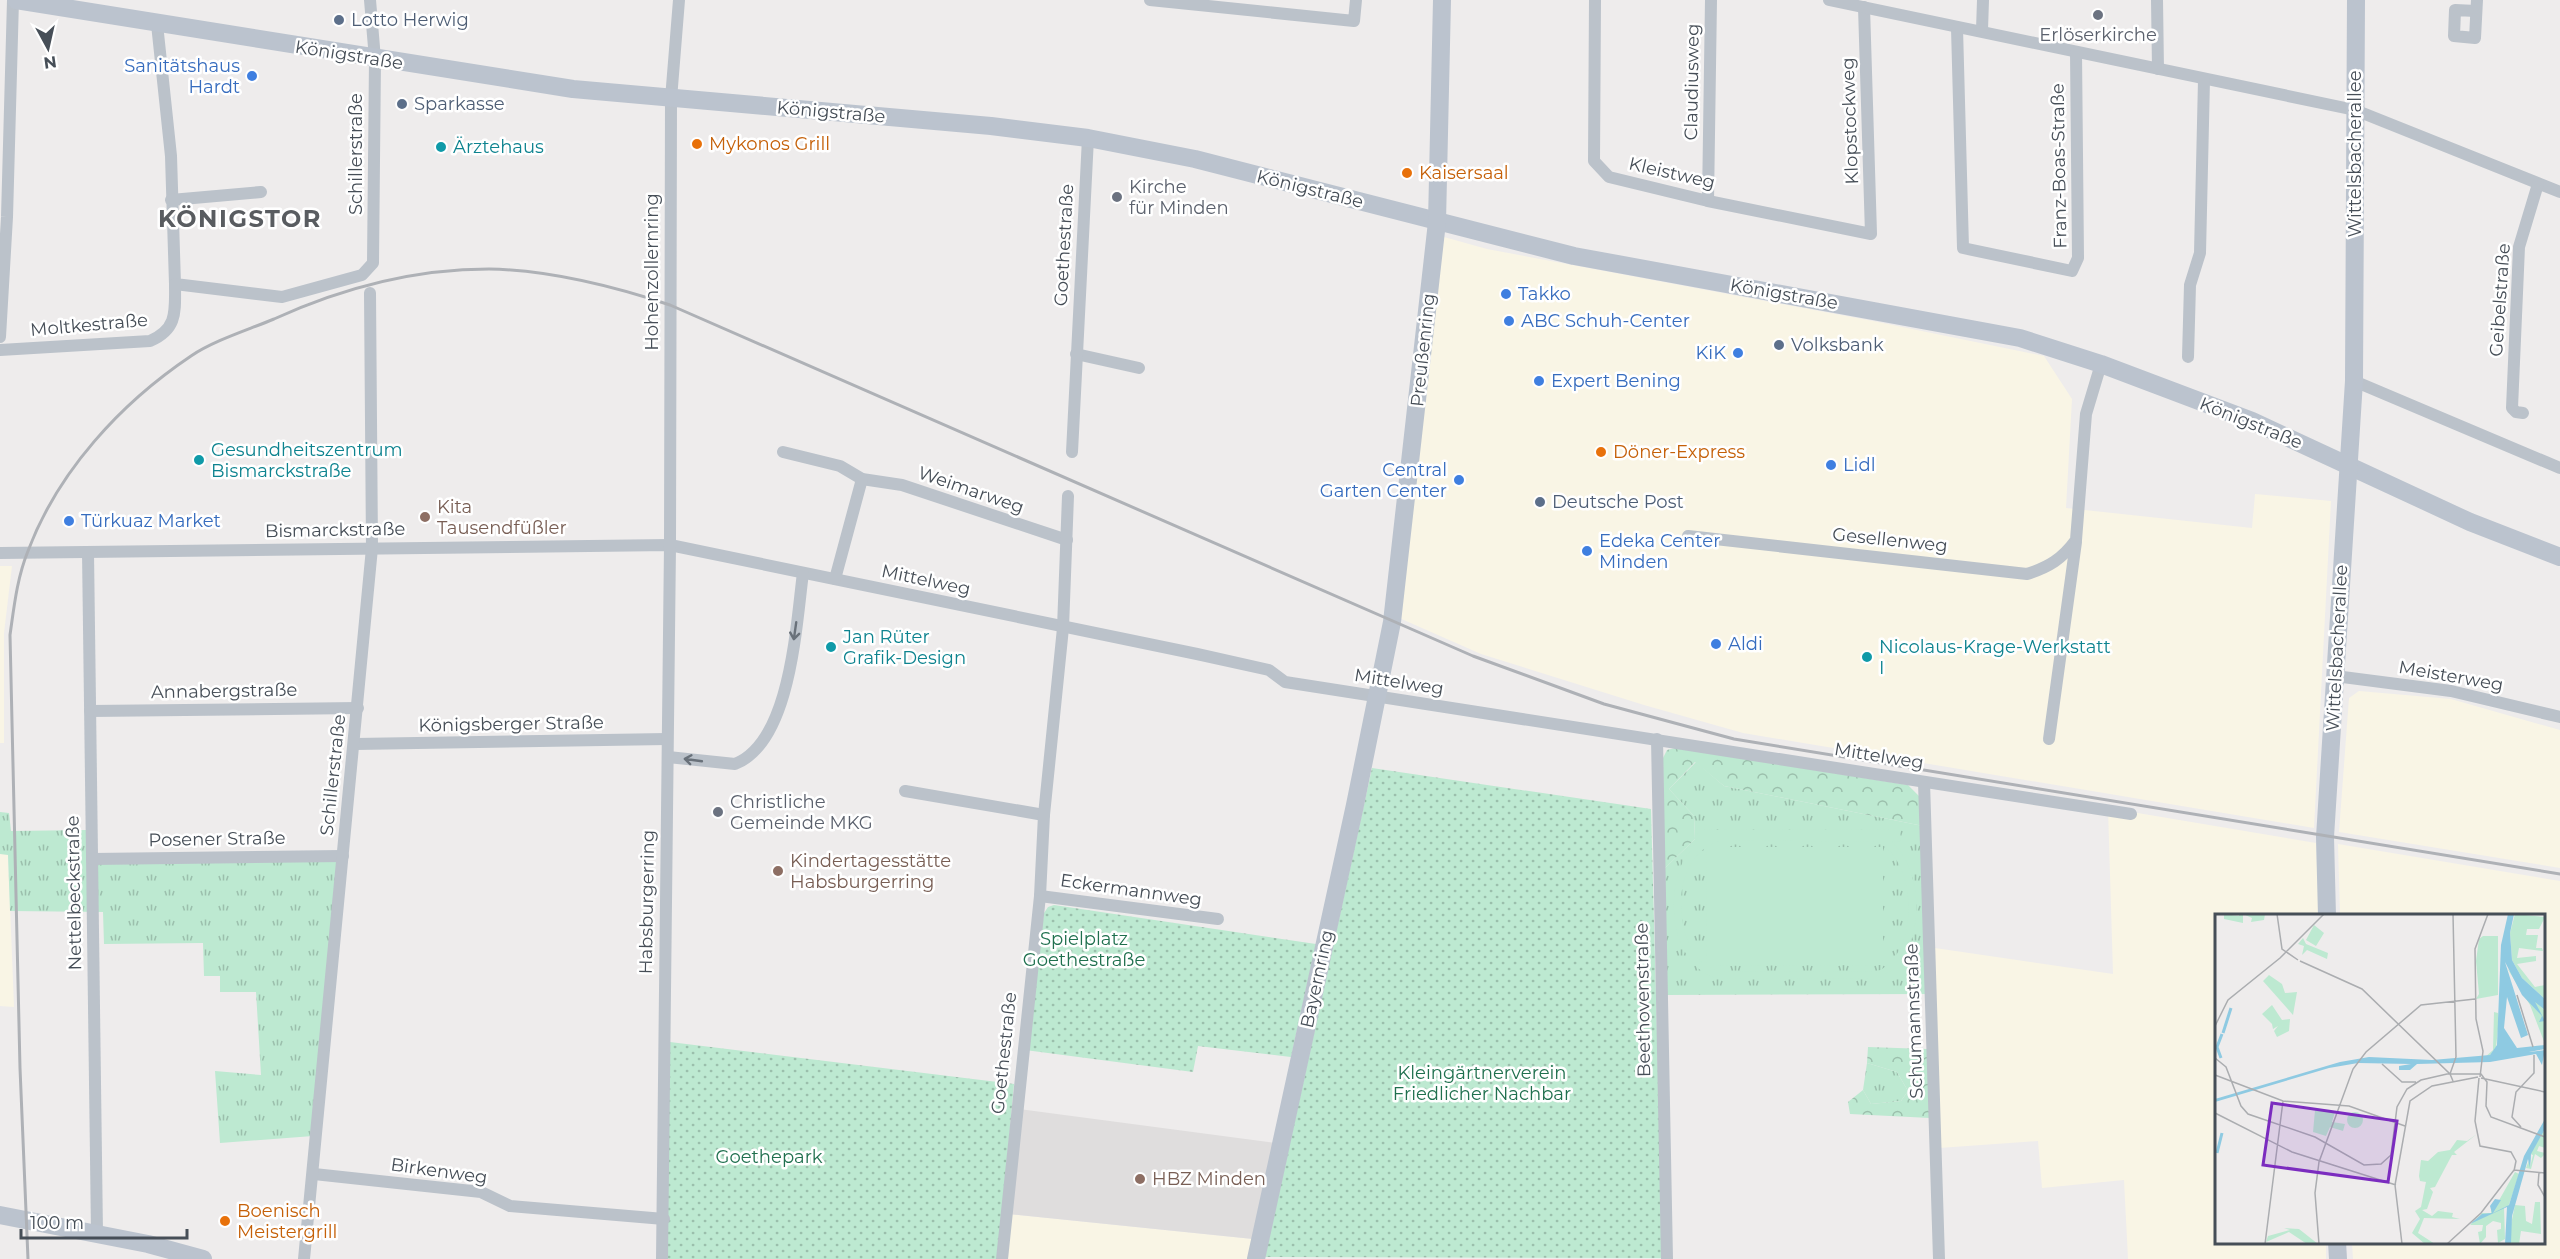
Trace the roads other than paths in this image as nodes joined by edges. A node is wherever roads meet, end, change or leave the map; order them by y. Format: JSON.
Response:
{"nodes":[{"id":1,"x":15,"y":0,"type":"edge"},
{"id":2,"x":370,"y":0,"type":"edge"},
{"id":3,"x":679,"y":0,"type":"edge"},
{"id":4,"x":1150,"y":0,"type":"edge"},
{"id":5,"x":1356,"y":0,"type":"edge"},
{"id":6,"x":1442,"y":0,"type":"edge"},
{"id":7,"x":1595,"y":0,"type":"edge"},
{"id":8,"x":1711,"y":0,"type":"edge"},
{"id":9,"x":1829,"y":0,"type":"edge"},
{"id":10,"x":1983,"y":0,"type":"edge"},
{"id":11,"x":2157,"y":0,"type":"edge"},
{"id":12,"x":2356,"y":0,"type":"edge"},
{"id":13,"x":1864,"y":8,"type":"junction"},
{"id":14,"x":157,"y":24,"type":"junction"},
{"id":15,"x":1957,"y":28,"type":"junction"},
{"id":16,"x":1982,"y":30,"type":"junction"},
{"id":17,"x":2076,"y":52,"type":"junction"},
{"id":18,"x":375,"y":59,"type":"junction"},
{"id":19,"x":2158,"y":69,"type":"junction"},
{"id":20,"x":2204,"y":80,"type":"junction"},
{"id":21,"x":671,"y":99,"type":"junction"},
{"id":22,"x":2355,"y":111,"type":"junction"},
{"id":23,"x":1088,"y":138,"type":"junction"},
{"id":24,"x":2538,"y":183,"type":"junction"},
{"id":25,"x":261,"y":192,"type":"dead end"},
{"id":26,"x":2560,"y":192,"type":"edge"},
{"id":27,"x":171,"y":200,"type":"junction"},
{"id":28,"x":1708,"y":201,"type":"junction"},
{"id":29,"x":4,"y":217,"type":"edge"},
{"id":30,"x":1437,"y":222,"type":"junction"},
{"id":31,"x":1871,"y":234,"type":"joint"},
{"id":32,"x":174,"y":284,"type":"junction"},
{"id":33,"x":370,"y":293,"type":"dead end"},
{"id":34,"x":0,"y":338,"type":"edge"},
{"id":35,"x":0,"y":350,"type":"edge"},
{"id":36,"x":1076,"y":354,"type":"junction"},
{"id":37,"x":2188,"y":357,"type":"dead end"},
{"id":38,"x":2101,"y":364,"type":"junction"},
{"id":39,"x":1139,"y":368,"type":"dead end"},
{"id":40,"x":2354,"y":381,"type":"junction"},
{"id":41,"x":2523,"y":413,"type":"dead end"},
{"id":42,"x":783,"y":452,"type":"dead end"},
{"id":43,"x":1072,"y":452,"type":"dead end"},
{"id":44,"x":2349,"y":464,"type":"junction"},
{"id":45,"x":2560,"y":468,"type":"edge"},
{"id":46,"x":862,"y":479,"type":"junction"},
{"id":47,"x":1068,"y":496,"type":"dead end"},
{"id":48,"x":1688,"y":536,"type":"dead end"},
{"id":49,"x":1067,"y":540,"type":"junction"},
{"id":50,"x":2076,"y":540,"type":"junction"},
{"id":51,"x":670,"y":545,"type":"junction"},
{"id":52,"x":372,"y":548,"type":"junction"},
{"id":53,"x":88,"y":552,"type":"junction"},
{"id":54,"x":0,"y":553,"type":"edge"},
{"id":55,"x":2560,"y":556,"type":"edge"},
{"id":56,"x":803,"y":573,"type":"junction"},
{"id":57,"x":835,"y":579,"type":"junction"},
{"id":58,"x":1063,"y":628,"type":"junction"},
{"id":59,"x":2336,"y":676,"type":"junction"},
{"id":60,"x":1377,"y":698,"type":"junction"},
{"id":61,"x":358,"y":708,"type":"junction"},
{"id":62,"x":90,"y":711,"type":"junction"},
{"id":63,"x":2560,"y":717,"type":"edge"},
{"id":64,"x":668,"y":739,"type":"junction"},
{"id":65,"x":2049,"y":739,"type":"dead end"},
{"id":66,"x":1657,"y":740,"type":"junction"},
{"id":67,"x":355,"y":744,"type":"junction"},
{"id":68,"x":668,"y":757,"type":"junction"},
{"id":69,"x":1924,"y":782,"type":"junction"},
{"id":70,"x":905,"y":791,"type":"dead end"},
{"id":71,"x":2131,"y":814,"type":"dead end"},
{"id":72,"x":1044,"y":815,"type":"junction"},
{"id":73,"x":343,"y":856,"type":"junction"},
{"id":74,"x":92,"y":859,"type":"junction"},
{"id":75,"x":1040,"y":896,"type":"junction"},
{"id":76,"x":2327,"y":914,"type":"edge"},
{"id":77,"x":1218,"y":919,"type":"dead end"},
{"id":78,"x":314,"y":1174,"type":"junction"},
{"id":79,"x":0,"y":1215,"type":"edge"},
{"id":80,"x":664,"y":1219,"type":"junction"},
{"id":81,"x":96,"y":1234,"type":"junction"},
{"id":82,"x":2337,"y":1244,"type":"edge"},
{"id":83,"x":203,"y":1259,"type":"edge"},
{"id":84,"x":304,"y":1259,"type":"edge"},
{"id":85,"x":662,"y":1259,"type":"edge"},
{"id":86,"x":1002,"y":1259,"type":"edge"},
{"id":87,"x":1256,"y":1259,"type":"edge"},
{"id":88,"x":1666,"y":1259,"type":"edge"},
{"id":89,"x":1940,"y":1259,"type":"edge"},
{"id":90,"x":2338,"y":1259,"type":"edge"}],
"edges":[{"from":1,"to":14,"type":"main road","name":"Königstraße"},
{"from":1,"to":29,"type":"street"},
{"from":2,"to":18,"type":"street","name":"Schillerstraße"},
{"from":3,"to":21,"type":"street","name":"Hohenzollernring"},
{"from":4,"to":5,"type":"street"},
{"from":6,"to":30,"type":"main road","name":"Preußenring"},
{"from":7,"to":28,"type":"street","name":"Kleistweg"},
{"from":8,"to":28,"type":"street","name":"Claudiusweg"},
{"from":9,"to":13,"type":"street"},
{"from":10,"to":16,"type":"street"},
{"from":11,"to":19,"type":"street"},
{"from":12,"to":22,"type":"main road","name":"Wittelsbacherallee"},
{"from":13,"to":15,"type":"street"},
{"from":13,"to":31,"type":"street","name":"Klopstockweg"},
{"from":14,"to":18,"type":"main road","name":"Königstraße"},
{"from":14,"to":27,"type":"street","name":"Moltkestraße"},
{"from":15,"to":16,"type":"street"},
{"from":15,"to":17,"type":"street","name":"Franz-Boas-Straße"},
{"from":16,"to":17,"type":"street"},
{"from":17,"to":19,"type":"street"},
{"from":18,"to":21,"type":"main road","name":"Königstraße"},
{"from":18,"to":32,"type":"street","name":"Schillerstraße"},
{"from":19,"to":20,"type":"street"},
{"from":20,"to":22,"type":"street"},
{"from":20,"to":37,"type":"street"},
{"from":21,"to":23,"type":"main road","name":"Königstraße"},
{"from":21,"to":51,"type":"street","name":"Hohenzollernring"},
{"from":22,"to":24,"type":"street"},
{"from":22,"to":40,"type":"main road","name":"Wittelsbacherallee"},
{"from":23,"to":30,"type":"main road","name":"Königstraße"},
{"from":23,"to":36,"type":"street","name":"Goethestraße"},
{"from":24,"to":26,"type":"street"},
{"from":24,"to":41,"type":"street","name":"Geibelstraße"},
{"from":25,"to":27,"type":"street"},
{"from":27,"to":32,"type":"street","name":"Moltkestraße"},
{"from":28,"to":31,"type":"street","name":"Kleistweg"},
{"from":29,"to":34,"type":"street"},
{"from":30,"to":38,"type":"main road","name":"Königstraße"},
{"from":30,"to":60,"type":"main road","name":"Preußenring"},
{"from":32,"to":35,"type":"street","name":"Moltkestraße"},
{"from":33,"to":52,"type":"street","name":"Schillerstraße"},
{"from":36,"to":39,"type":"street"},
{"from":36,"to":43,"type":"street","name":"Goethestraße"},
{"from":38,"to":44,"type":"main road","name":"Königstraße"},
{"from":38,"to":50,"type":"street"},
{"from":40,"to":44,"type":"main road","name":"Wittelsbacherallee"},
{"from":40,"to":45,"type":"street"},
{"from":42,"to":46,"type":"street","name":"Weimarweg"},
{"from":44,"to":55,"type":"main road","name":"Königstraße"},
{"from":44,"to":59,"type":"main road","name":"Wittelsbacherallee"},
{"from":46,"to":49,"type":"street","name":"Weimarweg"},
{"from":46,"to":57,"type":"street"},
{"from":47,"to":49,"type":"street","name":"Goethestraße"},
{"from":48,"to":50,"type":"street","name":"Gesellenweg"},
{"from":49,"to":58,"type":"street","name":"Goethestraße"},
{"from":50,"to":65,"type":"street"},
{"from":51,"to":52,"type":"street","name":"Bismarckstraße"},
{"from":51,"to":56,"type":"street","name":"Mittelweg"},
{"from":51,"to":64,"type":"street","name":"Habsburgerring"},
{"from":52,"to":53,"type":"street","name":"Bismarckstraße"},
{"from":52,"to":61,"type":"street","name":"Schillerstraße"},
{"from":53,"to":54,"type":"street","name":"Bismarckstraße"},
{"from":53,"to":62,"type":"street","name":"Nettelbeckstraße"},
{"from":56,"to":57,"type":"street","name":"Mittelweg"},
{"from":56,"to":68,"type":"street","one_way":true},
{"from":57,"to":58,"type":"street","name":"Mittelweg"},
{"from":58,"to":60,"type":"street","name":"Mittelweg"},
{"from":58,"to":72,"type":"street","name":"Goethestraße"},
{"from":59,"to":63,"type":"street","name":"Meisterweg"},
{"from":59,"to":76,"type":"main road","name":"Wittelsbacherallee"},
{"from":60,"to":66,"type":"street","name":"Mittelweg"},
{"from":60,"to":87,"type":"main road","name":"Bayernring"},
{"from":61,"to":62,"type":"street","name":"Annabergstraße"},
{"from":61,"to":67,"type":"street","name":"Schillerstraße"},
{"from":62,"to":74,"type":"street","name":"Nettelbeckstraße"},
{"from":64,"to":67,"type":"street","name":"Königsberger Straße"},
{"from":64,"to":68,"type":"street","name":"Habsburgerring"},
{"from":66,"to":69,"type":"street","name":"Mittelweg"},
{"from":66,"to":88,"type":"street","name":"Beethovenstraße"},
{"from":67,"to":73,"type":"street","name":"Schillerstraße"},
{"from":68,"to":80,"type":"street","name":"Habsburgerring"},
{"from":69,"to":71,"type":"street","name":"Mittelweg"},
{"from":69,"to":89,"type":"street","name":"Schumannstraße"},
{"from":70,"to":72,"type":"street"},
{"from":72,"to":75,"type":"street","name":"Goethestraße"},
{"from":73,"to":74,"type":"street","name":"Posener Straße"},
{"from":73,"to":78,"type":"street","name":"Schillerstraße"},
{"from":74,"to":81,"type":"street","name":"Nettelbeckstraße"},
{"from":75,"to":77,"type":"street","name":"Eckermannweg"},
{"from":75,"to":86,"type":"street","name":"Goethestraße"},
{"from":78,"to":80,"type":"street","name":"Birkenweg"},
{"from":78,"to":84,"type":"street","name":"Schillerstraße"},
{"from":79,"to":81,"type":"main road"},
{"from":80,"to":85,"type":"street","name":"Habsburgerring"},
{"from":81,"to":83,"type":"main road"},
{"from":82,"to":90,"type":"main road"}]}
